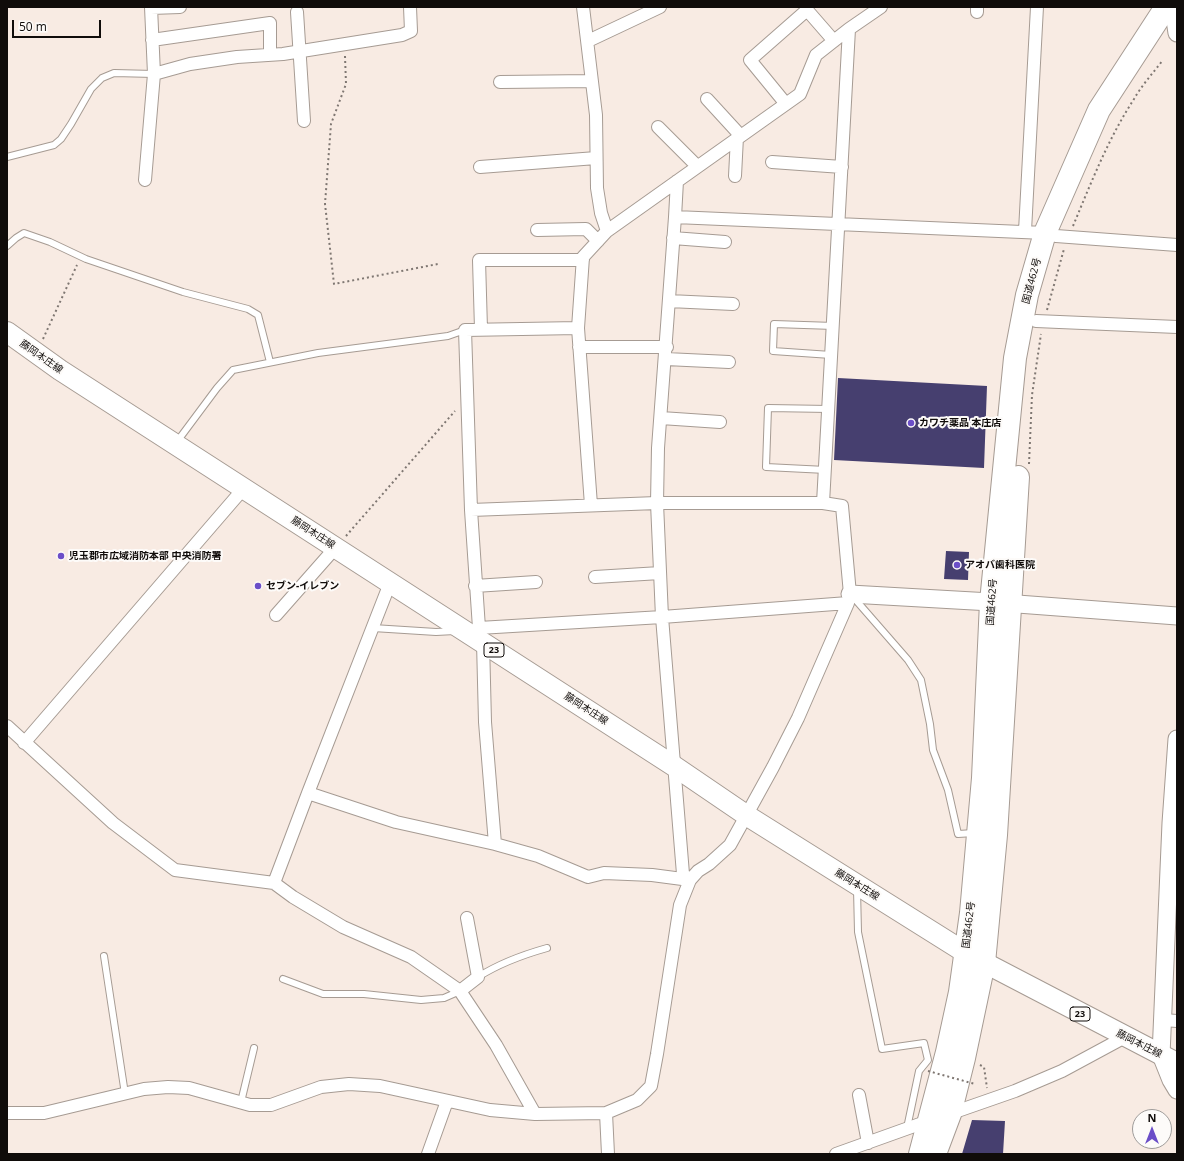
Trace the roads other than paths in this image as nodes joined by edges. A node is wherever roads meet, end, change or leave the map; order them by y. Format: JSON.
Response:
{"nodes":[{"id":1,"x":180,"y":7,"type":"edge"},
{"id":2,"x":410,"y":7,"type":"edge"},
{"id":3,"x":584,"y":7,"type":"edge"},
{"id":4,"x":660,"y":7,"type":"edge"},
{"id":5,"x":1037,"y":7,"type":"edge"},
{"id":6,"x":151,"y":8,"type":"edge"},
{"id":7,"x":876,"y":8,"type":"edge"},
{"id":8,"x":297,"y":12,"type":"dead end"},
{"id":9,"x":1174,"y":17,"type":"edge"},
{"id":10,"x":849,"y":29,"type":"junction"},
{"id":11,"x":152,"y":40,"type":"junction"},
{"id":12,"x":588,"y":41,"type":"junction"},
{"id":13,"x":834,"y":41,"type":"junction"},
{"id":14,"x":299,"y":52,"type":"junction"},
{"id":15,"x":270,"y":55,"type":"junction"},
{"id":16,"x":154,"y":74,"type":"junction"},
{"id":17,"x":592,"y":81,"type":"junction"},
{"id":18,"x":500,"y":82,"type":"dead end"},
{"id":19,"x":707,"y":99,"type":"dead end"},
{"id":20,"x":786,"y":104,"type":"junction"},
{"id":21,"x":304,"y":121,"type":"dead end"},
{"id":22,"x":658,"y":127,"type":"dead end"},
{"id":23,"x":739,"y":136,"type":"junction"},
{"id":24,"x":7,"y":157,"type":"edge"},
{"id":25,"x":596,"y":158,"type":"junction"},
{"id":26,"x":772,"y":162,"type":"dead end"},
{"id":27,"x":696,"y":166,"type":"junction"},
{"id":28,"x":842,"y":167,"type":"junction"},
{"id":29,"x":480,"y":168,"type":"dead end"},
{"id":30,"x":735,"y":176,"type":"dead end"},
{"id":31,"x":145,"y":180,"type":"dead end"},
{"id":32,"x":677,"y":181,"type":"junction"},
{"id":33,"x":675,"y":217,"type":"junction"},
{"id":34,"x":839,"y":223,"type":"junction"},
{"id":35,"x":537,"y":230,"type":"dead end"},
{"id":36,"x":607,"y":231,"type":"junction"},
{"id":37,"x":1042,"y":233,"type":"junction"},
{"id":38,"x":673,"y":238,"type":"junction"},
{"id":39,"x":598,"y":241,"type":"junction"},
{"id":40,"x":726,"y":242,"type":"dead end"},
{"id":41,"x":1177,"y":245,"type":"edge"},
{"id":42,"x":7,"y":246,"type":"edge"},
{"id":43,"x":583,"y":260,"type":"junction"},
{"id":44,"x":669,"y":301,"type":"junction"},
{"id":45,"x":733,"y":304,"type":"dead end"},
{"id":46,"x":1036,"y":321,"type":"junction"},
{"id":47,"x":834,"y":326,"type":"junction"},
{"id":48,"x":1177,"y":327,"type":"edge"},
{"id":49,"x":578,"y":328,"type":"junction"},
{"id":50,"x":465,"y":330,"type":"junction"},
{"id":51,"x":481,"y":330,"type":"junction"},
{"id":52,"x":7,"y":332,"type":"edge"},
{"id":53,"x":579,"y":347,"type":"junction"},
{"id":54,"x":666,"y":353,"type":"junction"},
{"id":55,"x":831,"y":355,"type":"junction"},
{"id":56,"x":270,"y":362,"type":"junction"},
{"id":57,"x":729,"y":362,"type":"dead end"},
{"id":58,"x":829,"y":409,"type":"junction"},
{"id":59,"x":661,"y":418,"type":"junction"},
{"id":60,"x":720,"y":422,"type":"dead end"},
{"id":61,"x":175,"y":444,"type":"junction"},
{"id":62,"x":826,"y":470,"type":"junction"},
{"id":63,"x":244,"y":488,"type":"junction"},
{"id":64,"x":657,"y":503,"type":"junction"},
{"id":65,"x":823,"y":503,"type":"junction"},
{"id":66,"x":591,"y":505,"type":"junction"},
{"id":67,"x":471,"y":510,"type":"junction"},
{"id":68,"x":336,"y":548,"type":"junction"},
{"id":69,"x":660,"y":573,"type":"junction"},
{"id":70,"x":595,"y":577,"type":"dead end"},
{"id":71,"x":536,"y":582,"type":"dead end"},
{"id":72,"x":390,"y":583,"type":"junction"},
{"id":73,"x":475,"y":586,"type":"junction"},
{"id":74,"x":849,"y":598,"type":"junction"},
{"id":75,"x":1000,"y":603,"type":"junction"},
{"id":76,"x":276,"y":615,"type":"dead end"},
{"id":77,"x":1177,"y":616,"type":"edge"},
{"id":78,"x":662,"y":617,"type":"junction"},
{"id":79,"x":373,"y":628,"type":"junction"},
{"id":80,"x":475,"y":634,"type":"junction"},
{"id":81,"x":7,"y":726,"type":"edge"},
{"id":82,"x":1177,"y":739,"type":"edge"},
{"id":83,"x":24,"y":743,"type":"junction"},
{"id":84,"x":674,"y":766,"type":"junction"},
{"id":85,"x":308,"y":793,"type":"junction"},
{"id":86,"x":746,"y":815,"type":"junction"},
{"id":87,"x":978,"y":833,"type":"junction"},
{"id":88,"x":495,"y":844,"type":"junction"},
{"id":89,"x":690,"y":880,"type":"junction"},
{"id":90,"x":274,"y":883,"type":"junction"},
{"id":91,"x":857,"y":885,"type":"junction"},
{"id":92,"x":467,"y":918,"type":"dead end"},
{"id":93,"x":547,"y":948,"type":"dead end"},
{"id":94,"x":966,"y":953,"type":"junction"},
{"id":95,"x":104,"y":956,"type":"dead end"},
{"id":96,"x":984,"y":964,"type":"junction"},
{"id":97,"x":478,"y":977,"type":"junction"},
{"id":98,"x":283,"y":979,"type":"dead end"},
{"id":99,"x":460,"y":991,"type":"junction"},
{"id":100,"x":1170,"y":1021,"type":"edge"},
{"id":101,"x":1125,"y":1037,"type":"junction"},
{"id":102,"x":254,"y":1048,"type":"dead end"},
{"id":103,"x":1169,"y":1059,"type":"edge"},
{"id":104,"x":1177,"y":1090,"type":"edge"},
{"id":105,"x":125,"y":1094,"type":"junction"},
{"id":106,"x":859,"y":1095,"type":"dead end"},
{"id":107,"x":447,"y":1101,"type":"junction"},
{"id":108,"x":242,"y":1102,"type":"junction"},
{"id":109,"x":7,"y":1113,"type":"edge"},
{"id":110,"x":606,"y":1113,"type":"junction"},
{"id":111,"x":535,"y":1114,"type":"junction"},
{"id":112,"x":950,"y":1114,"type":"junction"},
{"id":113,"x":929,"y":1121,"type":"junction"},
{"id":114,"x":906,"y":1129,"type":"junction"},
{"id":115,"x":868,"y":1143,"type":"junction"},
{"id":116,"x":842,"y":1153,"type":"edge"},
{"id":117,"x":428,"y":1154,"type":"edge"},
{"id":118,"x":608,"y":1154,"type":"edge"},
{"id":119,"x":920,"y":1154,"type":"edge"},
{"id":120,"x":936,"y":1154,"type":"edge"}],
"edges":[{"from":1,"to":6,"type":"street"},
{"from":2,"to":14,"type":"street"},
{"from":3,"to":12,"type":"street"},
{"from":4,"to":12,"type":"street"},
{"from":5,"to":37,"type":"street"},
{"from":6,"to":11,"type":"street"},
{"from":7,"to":10,"type":"street"},
{"from":8,"to":14,"type":"street"},
{"from":9,"to":37,"type":"highway","name":"国道462号"},
{"from":10,"to":13,"type":"street"},
{"from":10,"to":28,"type":"street"},
{"from":11,"to":15,"type":"street"},
{"from":11,"to":16,"type":"street"},
{"from":12,"to":17,"type":"street"},
{"from":13,"to":20,"type":"street"},
{"from":13,"to":20,"type":"street"},
{"from":14,"to":15,"type":"street"},
{"from":14,"to":21,"type":"street"},
{"from":15,"to":16,"type":"street"},
{"from":16,"to":24,"type":"lane"},
{"from":16,"to":31,"type":"street"},
{"from":17,"to":18,"type":"street"},
{"from":17,"to":25,"type":"street"},
{"from":19,"to":23,"type":"street"},
{"from":20,"to":23,"type":"street"},
{"from":22,"to":27,"type":"street"},
{"from":23,"to":27,"type":"street"},
{"from":23,"to":30,"type":"street"},
{"from":25,"to":29,"type":"street"},
{"from":25,"to":36,"type":"street"},
{"from":26,"to":28,"type":"street"},
{"from":27,"to":32,"type":"street"},
{"from":28,"to":34,"type":"street"},
{"from":32,"to":33,"type":"street"},
{"from":32,"to":36,"type":"street"},
{"from":33,"to":34,"type":"street"},
{"from":33,"to":38,"type":"street"},
{"from":34,"to":37,"type":"street"},
{"from":34,"to":47,"type":"street"},
{"from":35,"to":39,"type":"street"},
{"from":36,"to":39,"type":"street"},
{"from":37,"to":41,"type":"street"},
{"from":37,"to":46,"type":"highway","name":"国道462号"},
{"from":37,"to":75,"type":"highway","name":"国道462号"},
{"from":38,"to":40,"type":"street"},
{"from":38,"to":44,"type":"street"},
{"from":39,"to":43,"type":"street"},
{"from":42,"to":56,"type":"lane"},
{"from":43,"to":49,"type":"street"},
{"from":43,"to":51,"type":"street"},
{"from":44,"to":45,"type":"street"},
{"from":44,"to":54,"type":"street"},
{"from":46,"to":48,"type":"street"},
{"from":46,"to":75,"type":"highway","name":"国道462号"},
{"from":47,"to":55,"type":"street"},
{"from":47,"to":55,"type":"lane"},
{"from":49,"to":51,"type":"street"},
{"from":49,"to":53,"type":"street"},
{"from":50,"to":51,"type":"street"},
{"from":50,"to":56,"type":"lane"},
{"from":50,"to":67,"type":"street"},
{"from":52,"to":61,"type":"main road","name":"藤岡本庄線","number":"23"},
{"from":53,"to":54,"type":"street"},
{"from":53,"to":66,"type":"street"},
{"from":54,"to":57,"type":"street"},
{"from":54,"to":59,"type":"street"},
{"from":55,"to":58,"type":"street"},
{"from":56,"to":61,"type":"lane"},
{"from":58,"to":62,"type":"street"},
{"from":58,"to":62,"type":"lane"},
{"from":59,"to":60,"type":"street"},
{"from":59,"to":64,"type":"street"},
{"from":61,"to":63,"type":"main road","name":"藤岡本庄線","number":"23"},
{"from":62,"to":65,"type":"street"},
{"from":63,"to":68,"type":"main road","name":"藤岡本庄線","number":"23"},
{"from":63,"to":83,"type":"street"},
{"from":64,"to":65,"type":"street"},
{"from":64,"to":66,"type":"street"},
{"from":64,"to":69,"type":"street"},
{"from":65,"to":74,"type":"street"},
{"from":66,"to":67,"type":"street"},
{"from":67,"to":73,"type":"street"},
{"from":68,"to":72,"type":"main road","name":"藤岡本庄線","number":"23"},
{"from":68,"to":76,"type":"street"},
{"from":69,"to":70,"type":"street"},
{"from":69,"to":78,"type":"street"},
{"from":71,"to":73,"type":"street"},
{"from":72,"to":79,"type":"street"},
{"from":72,"to":80,"type":"main road","name":"藤岡本庄線","number":"23"},
{"from":73,"to":80,"type":"street"},
{"from":74,"to":75,"type":"street"},
{"from":74,"to":78,"type":"street"},
{"from":74,"to":86,"type":"street"},
{"from":74,"to":87,"type":"lane"},
{"from":75,"to":77,"type":"street"},
{"from":75,"to":87,"type":"highway","name":"国道462号"},
{"from":75,"to":96,"type":"highway","name":"国道462号"},
{"from":78,"to":80,"type":"street"},
{"from":78,"to":84,"type":"street"},
{"from":79,"to":80,"type":"lane"},
{"from":79,"to":85,"type":"street"},
{"from":80,"to":84,"type":"main road","name":"藤岡本庄線","number":"23"},
{"from":80,"to":88,"type":"street"},
{"from":81,"to":83,"type":"street"},
{"from":82,"to":100,"type":"street"},
{"from":83,"to":90,"type":"street"},
{"from":84,"to":86,"type":"main road","name":"藤岡本庄線","number":"23"},
{"from":84,"to":89,"type":"street"},
{"from":85,"to":88,"type":"street"},
{"from":85,"to":90,"type":"street"},
{"from":86,"to":89,"type":"street"},
{"from":86,"to":91,"type":"main road","name":"藤岡本庄線","number":"23"},
{"from":87,"to":94,"type":"highway","name":"国道462号"},
{"from":88,"to":89,"type":"street"},
{"from":89,"to":110,"type":"street"},
{"from":90,"to":99,"type":"street"},
{"from":91,"to":94,"type":"main road","name":"藤岡本庄線","number":"23"},
{"from":91,"to":114,"type":"lane"},
{"from":92,"to":97,"type":"street"},
{"from":93,"to":97,"type":"lane"},
{"from":94,"to":96,"type":"main road","name":"藤岡本庄線","number":"23"},
{"from":94,"to":113,"type":"highway","name":"国道462号"},
{"from":95,"to":105,"type":"lane"},
{"from":96,"to":101,"type":"main road","name":"藤岡本庄線","number":"23"},
{"from":96,"to":112,"type":"highway","name":"国道462号"},
{"from":97,"to":99,"type":"street"},
{"from":98,"to":99,"type":"lane"},
{"from":99,"to":111,"type":"street"},
{"from":100,"to":103,"type":"street"},
{"from":101,"to":103,"type":"main road","name":"藤岡本庄線","number":"23"},
{"from":101,"to":112,"type":"street"},
{"from":102,"to":108,"type":"lane"},
{"from":103,"to":104,"type":"street"},
{"from":105,"to":108,"type":"street"},
{"from":105,"to":109,"type":"street"},
{"from":106,"to":115,"type":"street"},
{"from":107,"to":108,"type":"street"},
{"from":107,"to":111,"type":"street"},
{"from":107,"to":117,"type":"street"},
{"from":110,"to":111,"type":"street"},
{"from":110,"to":118,"type":"street"},
{"from":112,"to":113,"type":"street"},
{"from":112,"to":120,"type":"highway","name":"国道462号"},
{"from":113,"to":114,"type":"street"},
{"from":113,"to":119,"type":"highway","name":"国道462号"},
{"from":114,"to":115,"type":"street"},
{"from":115,"to":116,"type":"street"}]}
